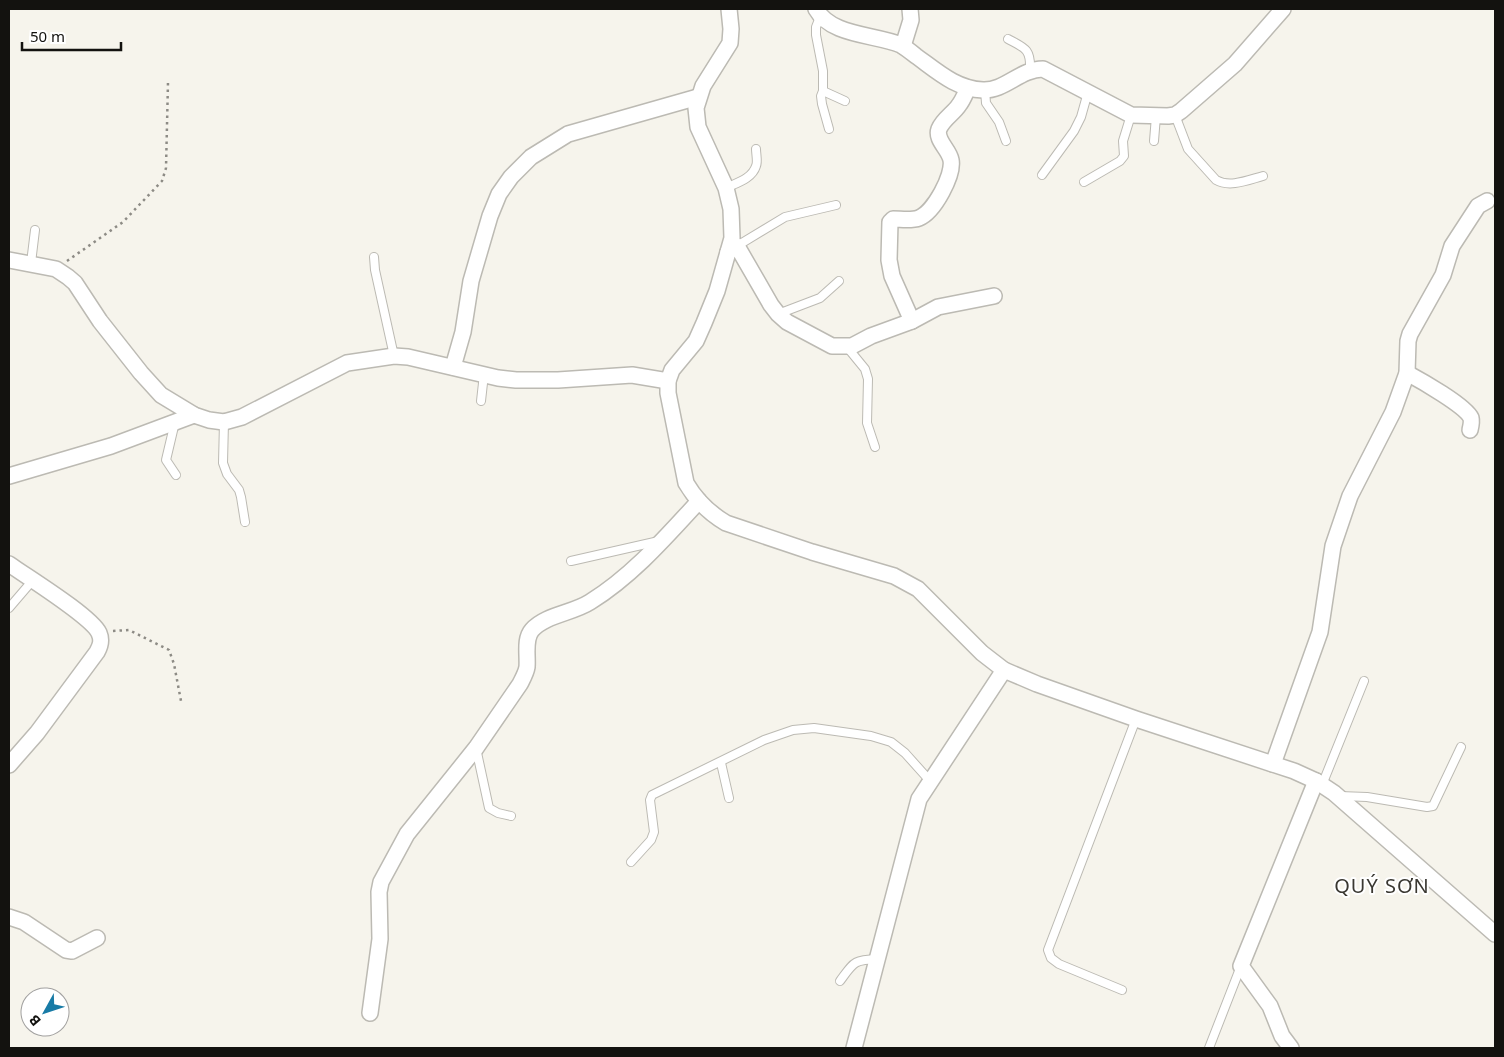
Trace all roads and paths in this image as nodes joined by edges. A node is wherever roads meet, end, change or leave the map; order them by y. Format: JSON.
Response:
{"nodes":[{"id":1,"x":729,"y":9,"type":"edge"},
{"id":2,"x":910,"y":9,"type":"edge"},
{"id":3,"x":1283,"y":9,"type":"edge"},
{"id":4,"x":818,"y":13,"type":"edge"},
{"id":5,"x":1008,"y":39,"type":"dead end"},
{"id":6,"x":903,"y":46,"type":"junction"},
{"id":7,"x":1030,"y":70,"type":"junction"},
{"id":8,"x":168,"y":82,"type":"dead end"},
{"id":9,"x":968,"y":88,"type":"junction"},
{"id":10,"x":985,"y":90,"type":"junction"},
{"id":11,"x":823,"y":91,"type":"junction"},
{"id":12,"x":1088,"y":92,"type":"junction"},
{"id":13,"x":698,"y":97,"type":"junction"},
{"id":14,"x":846,"y":101,"type":"dead end"},
{"id":15,"x":1131,"y":115,"type":"junction"},
{"id":16,"x":1156,"y":116,"type":"junction"},
{"id":17,"x":1175,"y":116,"type":"junction"},
{"id":18,"x":829,"y":129,"type":"dead end"},
{"id":19,"x":1154,"y":140,"type":"dead end"},
{"id":20,"x":1006,"y":141,"type":"dead end"},
{"id":21,"x":756,"y":149,"type":"dead end"},
{"id":22,"x":1042,"y":175,"type":"dead end"},
{"id":23,"x":1262,"y":176,"type":"dead end"},
{"id":24,"x":1084,"y":182,"type":"dead end"},
{"id":25,"x":726,"y":188,"type":"junction"},
{"id":26,"x":1486,"y":201,"type":"dead end"},
{"id":27,"x":836,"y":205,"type":"dead end"},
{"id":28,"x":35,"y":230,"type":"dead end"},
{"id":29,"x":733,"y":249,"type":"junction"},
{"id":30,"x":374,"y":257,"type":"dead end"},
{"id":31,"x":9,"y":260,"type":"edge"},
{"id":32,"x":31,"y":263,"type":"junction"},
{"id":33,"x":56,"y":269,"type":"junction"},
{"id":34,"x":838,"y":281,"type":"dead end"},
{"id":35,"x":994,"y":296,"type":"dead end"},
{"id":36,"x":778,"y":314,"type":"junction"},
{"id":37,"x":912,"y":321,"type":"junction"},
{"id":38,"x":847,"y":348,"type":"junction"},
{"id":39,"x":394,"y":356,"type":"junction"},
{"id":40,"x":453,"y":367,"type":"junction"},
{"id":41,"x":1407,"y":373,"type":"junction"},
{"id":42,"x":484,"y":374,"type":"junction"},
{"id":43,"x":668,"y":381,"type":"junction"},
{"id":44,"x":481,"y":401,"type":"dead end"},
{"id":45,"x":194,"y":415,"type":"junction"},
{"id":46,"x":175,"y":422,"type":"junction"},
{"id":47,"x":224,"y":422,"type":"junction"},
{"id":48,"x":1470,"y":430,"type":"dead end"},
{"id":49,"x":875,"y":447,"type":"dead end"},
{"id":50,"x":176,"y":474,"type":"dead end"},
{"id":51,"x":11,"y":478,"type":"edge"},
{"id":52,"x":699,"y":501,"type":"junction"},
{"id":53,"x":245,"y":522,"type":"dead end"},
{"id":54,"x":663,"y":540,"type":"junction"},
{"id":55,"x":571,"y":560,"type":"dead end"},
{"id":56,"x":9,"y":564,"type":"edge"},
{"id":57,"x":33,"y":580,"type":"junction"},
{"id":58,"x":9,"y":608,"type":"edge"},
{"id":59,"x":100,"y":635,"type":"junction"},
{"id":60,"x":1004,"y":670,"type":"junction"},
{"id":61,"x":1364,"y":681,"type":"dead end"},
{"id":62,"x":181,"y":701,"type":"dead end"},
{"id":63,"x":1136,"y":719,"type":"junction"},
{"id":64,"x":1461,"y":747,"type":"dead end"},
{"id":65,"x":476,"y":748,"type":"junction"},
{"id":66,"x":720,"y":763,"type":"junction"},
{"id":67,"x":1273,"y":764,"type":"junction"},
{"id":68,"x":9,"y":765,"type":"edge"},
{"id":69,"x":931,"y":782,"type":"junction"},
{"id":70,"x":1319,"y":783,"type":"junction"},
{"id":71,"x":1338,"y":796,"type":"junction"},
{"id":72,"x":729,"y":798,"type":"dead end"},
{"id":73,"x":511,"y":816,"type":"dead end"},
{"id":74,"x":631,"y":862,"type":"dead end"},
{"id":75,"x":9,"y":917,"type":"edge"},
{"id":76,"x":1495,"y":934,"type":"edge"},
{"id":77,"x":97,"y":938,"type":"dead end"},
{"id":78,"x":878,"y":959,"type":"junction"},
{"id":79,"x":1241,"y":966,"type":"junction"},
{"id":80,"x":840,"y":981,"type":"dead end"},
{"id":81,"x":1122,"y":990,"type":"dead end"},
{"id":82,"x":370,"y":1012,"type":"dead end"},
{"id":83,"x":854,"y":1048,"type":"edge"},
{"id":84,"x":1209,"y":1048,"type":"edge"},
{"id":85,"x":1291,"y":1048,"type":"edge"}],
"edges":[{"from":1,"to":13,"type":"street"},
{"from":2,"to":6,"type":"street"},
{"from":3,"to":17,"type":"street"},
{"from":4,"to":6,"type":"street"},
{"from":4,"to":11,"type":"lane"},
{"from":5,"to":7,"type":"lane"},
{"from":6,"to":9,"type":"street"},
{"from":7,"to":10,"type":"street"},
{"from":7,"to":12,"type":"street"},
{"from":8,"to":33,"type":"path"},
{"from":9,"to":10,"type":"street"},
{"from":9,"to":37,"type":"street"},
{"from":10,"to":20,"type":"lane"},
{"from":11,"to":14,"type":"lane"},
{"from":11,"to":18,"type":"lane"},
{"from":12,"to":15,"type":"street"},
{"from":12,"to":22,"type":"lane"},
{"from":13,"to":25,"type":"street"},
{"from":13,"to":40,"type":"street"},
{"from":15,"to":16,"type":"street"},
{"from":15,"to":24,"type":"lane"},
{"from":16,"to":17,"type":"street"},
{"from":16,"to":19,"type":"lane"},
{"from":17,"to":23,"type":"lane"},
{"from":21,"to":25,"type":"lane"},
{"from":25,"to":29,"type":"street"},
{"from":26,"to":41,"type":"street"},
{"from":27,"to":29,"type":"lane"},
{"from":28,"to":32,"type":"lane"},
{"from":29,"to":36,"type":"street"},
{"from":29,"to":43,"type":"street"},
{"from":30,"to":39,"type":"lane"},
{"from":31,"to":32,"type":"street"},
{"from":32,"to":33,"type":"street"},
{"from":33,"to":45,"type":"street"},
{"from":34,"to":36,"type":"lane"},
{"from":35,"to":37,"type":"street"},
{"from":36,"to":38,"type":"street"},
{"from":37,"to":38,"type":"street"},
{"from":38,"to":49,"type":"lane"},
{"from":39,"to":40,"type":"street"},
{"from":39,"to":47,"type":"street"},
{"from":40,"to":42,"type":"street"},
{"from":41,"to":48,"type":"street"},
{"from":41,"to":67,"type":"street"},
{"from":42,"to":43,"type":"street"},
{"from":42,"to":44,"type":"lane"},
{"from":43,"to":52,"type":"street"},
{"from":45,"to":46,"type":"street"},
{"from":45,"to":47,"type":"street"},
{"from":46,"to":50,"type":"lane"},
{"from":46,"to":51,"type":"street"},
{"from":47,"to":53,"type":"lane"},
{"from":52,"to":54,"type":"street"},
{"from":52,"to":60,"type":"street"},
{"from":54,"to":55,"type":"lane"},
{"from":54,"to":65,"type":"street"},
{"from":56,"to":57,"type":"street"},
{"from":57,"to":58,"type":"lane"},
{"from":57,"to":59,"type":"street"},
{"from":59,"to":62,"type":"path"},
{"from":59,"to":68,"type":"street"},
{"from":60,"to":63,"type":"street"},
{"from":60,"to":69,"type":"street"},
{"from":61,"to":70,"type":"lane"},
{"from":63,"to":67,"type":"street"},
{"from":63,"to":81,"type":"lane"},
{"from":64,"to":71,"type":"lane"},
{"from":65,"to":73,"type":"lane"},
{"from":65,"to":82,"type":"street"},
{"from":66,"to":69,"type":"lane"},
{"from":66,"to":72,"type":"lane"},
{"from":66,"to":74,"type":"lane"},
{"from":67,"to":70,"type":"street"},
{"from":69,"to":78,"type":"street"},
{"from":70,"to":71,"type":"street"},
{"from":70,"to":79,"type":"street"},
{"from":71,"to":76,"type":"street"},
{"from":75,"to":77,"type":"street"},
{"from":78,"to":80,"type":"lane"},
{"from":78,"to":83,"type":"street"},
{"from":79,"to":84,"type":"lane"},
{"from":79,"to":85,"type":"street"}]}
